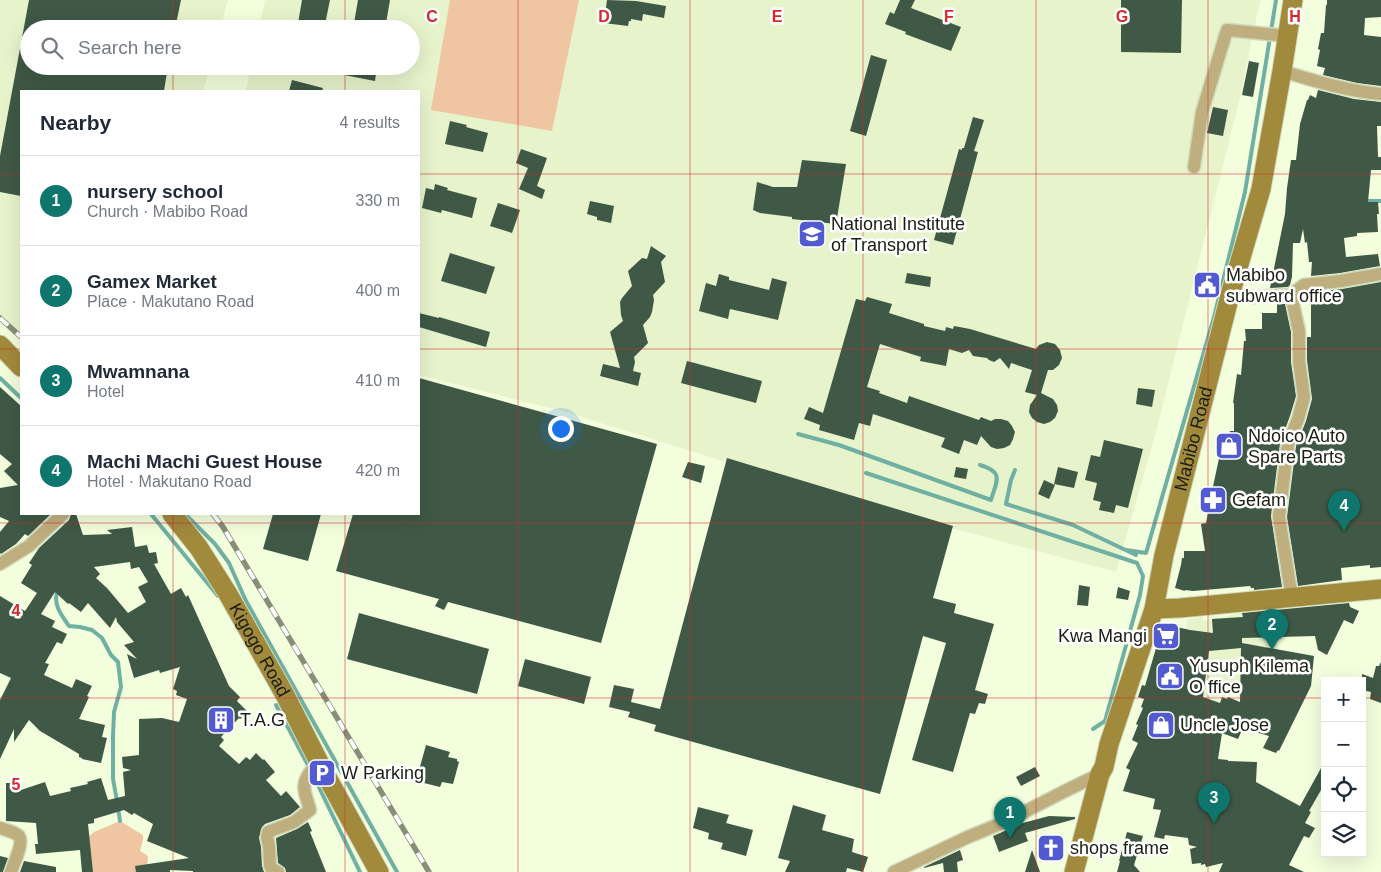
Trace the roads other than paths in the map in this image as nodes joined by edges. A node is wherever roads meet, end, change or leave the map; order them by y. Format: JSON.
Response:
{"nodes":[{"id":1,"x":1293,"y":0,"type":"edge"},
{"id":2,"x":1288,"y":36,"type":"junction"},
{"id":3,"x":1282,"y":70,"type":"junction"},
{"id":4,"x":1381,"y":94,"type":"edge"},
{"id":5,"x":1194,"y":167,"type":"dead end"},
{"id":6,"x":1381,"y":274,"type":"edge"},
{"id":7,"x":1290,"y":295,"type":"junction"},
{"id":8,"x":1230,"y":296,"type":"junction"},
{"id":9,"x":0,"y":345,"type":"edge"},
{"id":10,"x":20,"y":367,"type":"edge"},
{"id":11,"x":61,"y":515,"type":"edge"},
{"id":12,"x":173,"y":515,"type":"edge"},
{"id":13,"x":0,"y":564,"type":"edge"},
{"id":14,"x":1381,"y":588,"type":"edge"},
{"id":15,"x":1292,"y":598,"type":"junction"},
{"id":16,"x":1154,"y":609,"type":"junction"},
{"id":17,"x":322,"y":768,"type":"junction"},
{"id":18,"x":1100,"y":774,"type":"junction"},
{"id":19,"x":0,"y":828,"type":"edge"},
{"id":20,"x":11,"y":872,"type":"edge"},
{"id":21,"x":278,"y":872,"type":"edge"},
{"id":22,"x":379,"y":872,"type":"edge"},
{"id":23,"x":894,"y":872,"type":"edge"},
{"id":24,"x":1074,"y":872,"type":"edge"}],
"edges":[{"from":1,"to":2,"type":"main road","name":"Mabibo Road"},
{"from":2,"to":3,"type":"main road","name":"Mabibo Road"},
{"from":2,"to":5,"type":"street"},
{"from":3,"to":4,"type":"street"},
{"from":3,"to":8,"type":"main road","name":"Mabibo Road"},
{"from":6,"to":7,"type":"street"},
{"from":7,"to":8,"type":"street"},
{"from":7,"to":15,"type":"street"},
{"from":8,"to":16,"type":"main road","name":"Mabibo Road"},
{"from":9,"to":10,"type":"main road"},
{"from":11,"to":13,"type":"street"},
{"from":12,"to":17,"type":"main road","name":"Kigogo Road"},
{"from":14,"to":15,"type":"main road"},
{"from":15,"to":16,"type":"main road"},
{"from":16,"to":18,"type":"main road","name":"Mabibo Road"},
{"from":17,"to":21,"type":"street"},
{"from":17,"to":22,"type":"main road","name":"Kigogo Road"},
{"from":18,"to":23,"type":"street"},
{"from":18,"to":24,"type":"main road","name":"Mabibo Road"},
{"from":19,"to":20,"type":"street"}]}
